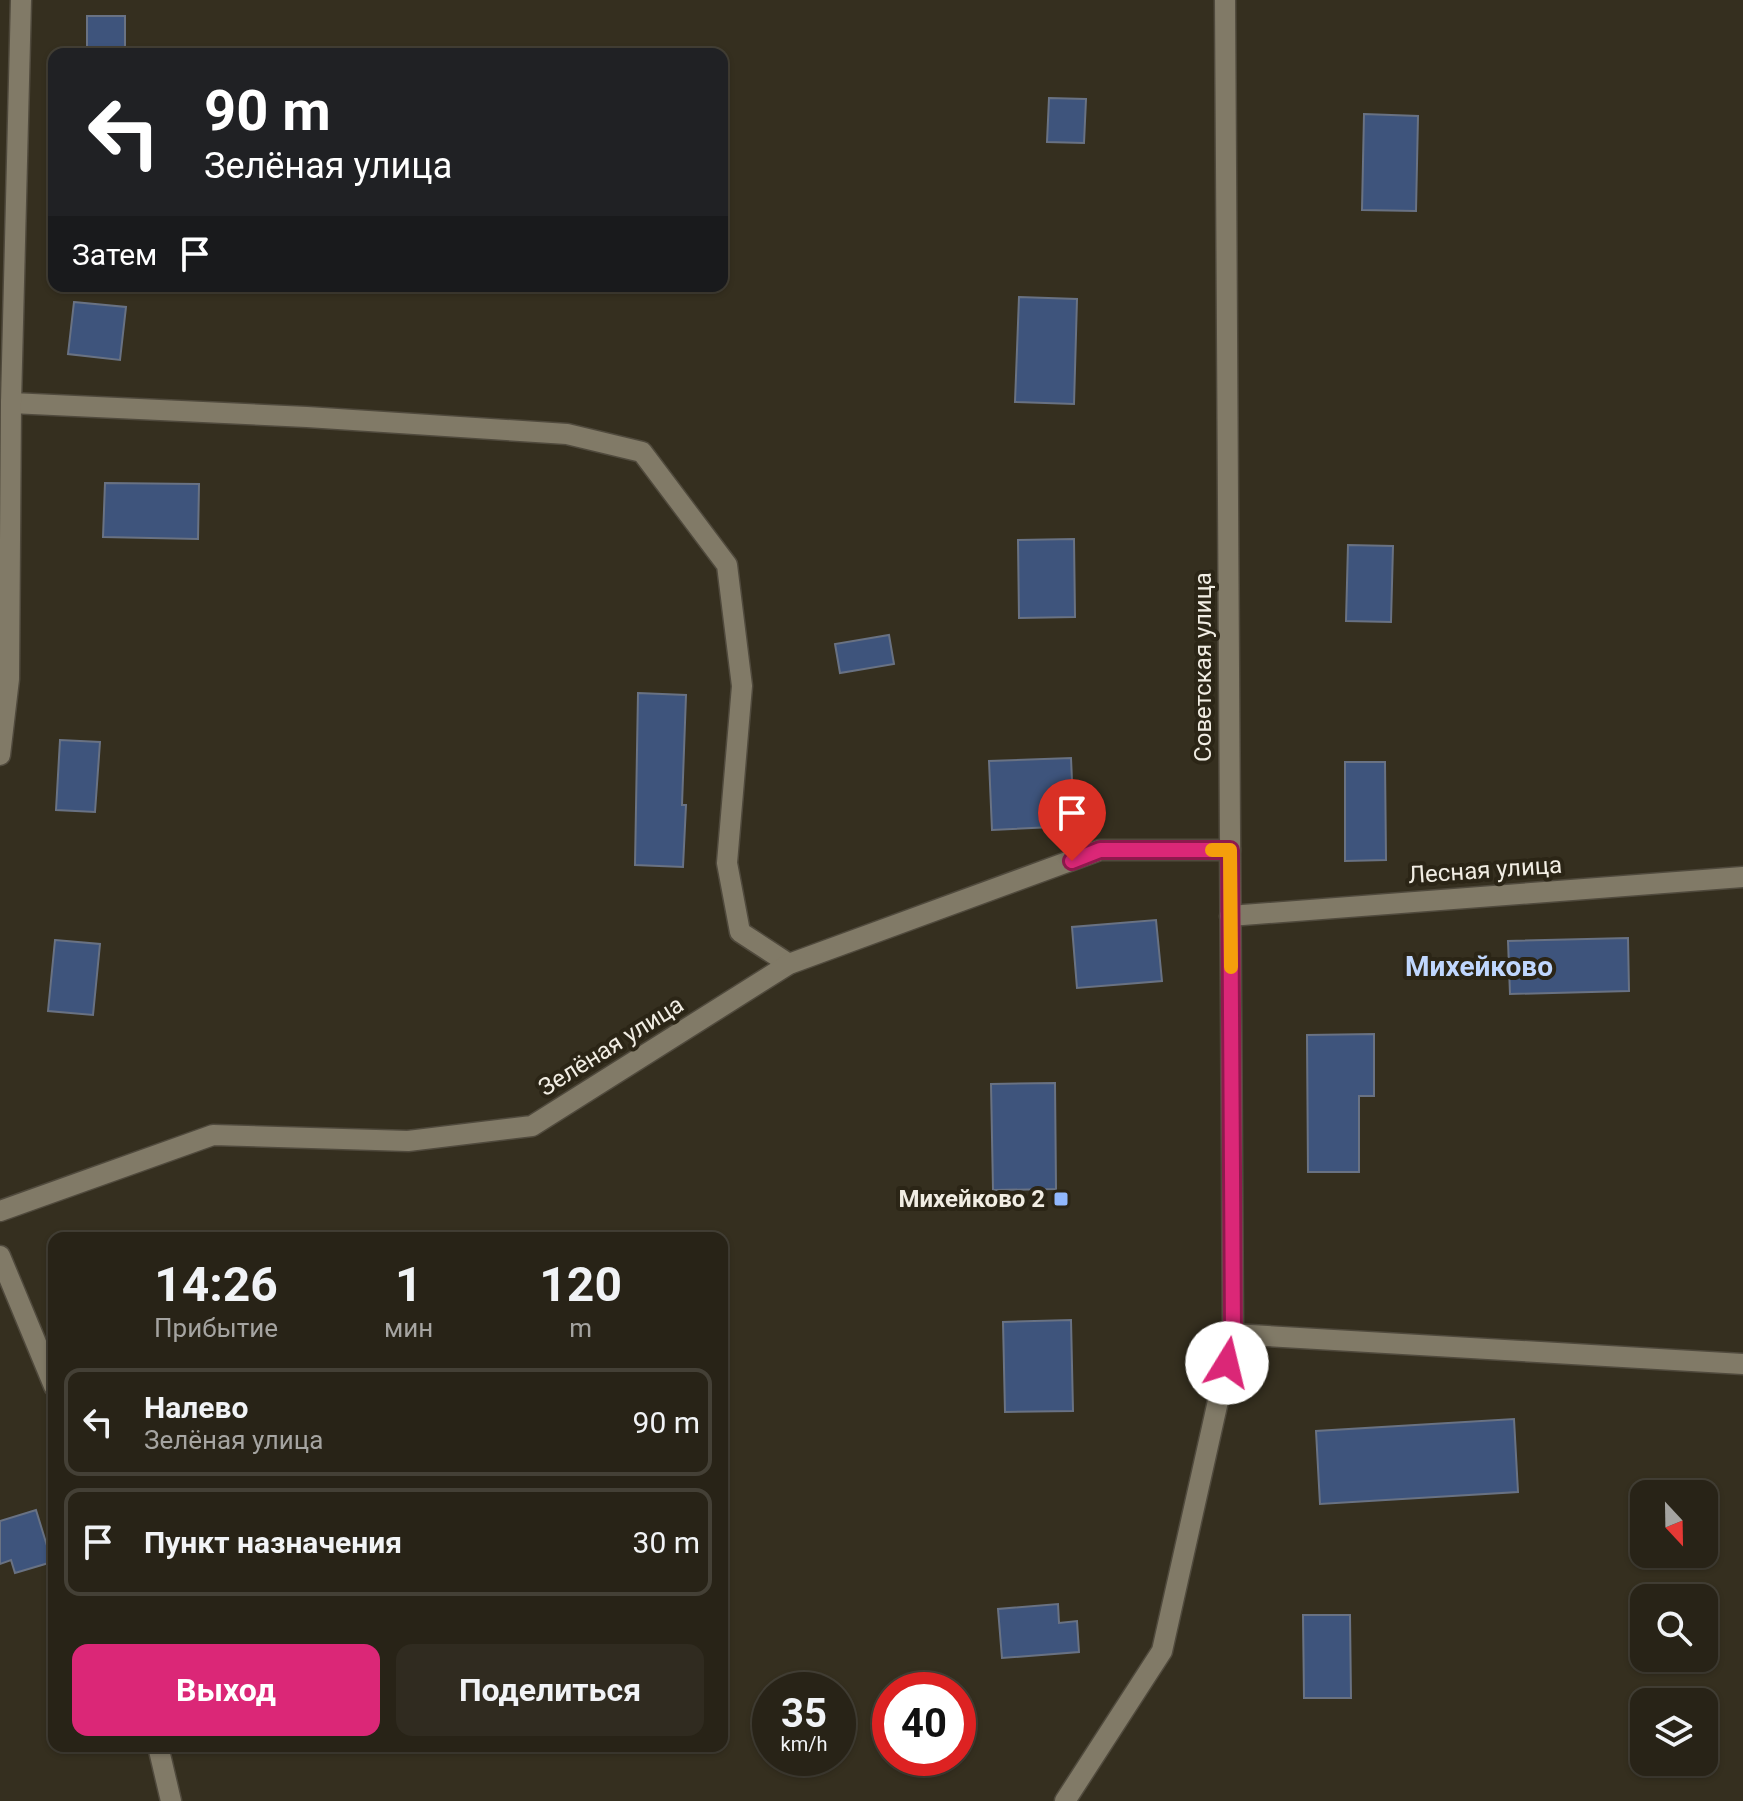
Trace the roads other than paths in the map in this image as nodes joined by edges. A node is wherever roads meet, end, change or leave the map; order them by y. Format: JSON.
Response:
{"nodes":[{"id":1,"x":21,"y":0,"type":"edge"},
{"id":2,"x":1225,"y":0,"type":"edge"},
{"id":3,"x":11,"y":403,"type":"junction"},
{"id":4,"x":0,"y":755,"type":"edge"},
{"id":5,"x":1230,"y":850,"type":"junction"},
{"id":6,"x":1743,"y":877,"type":"edge"},
{"id":7,"x":1230,"y":916,"type":"junction"},
{"id":8,"x":789,"y":964,"type":"junction"},
{"id":9,"x":0,"y":1211,"type":"edge"},
{"id":10,"x":0,"y":1256,"type":"edge"},
{"id":11,"x":1233,"y":1334,"type":"junction"},
{"id":12,"x":1743,"y":1364,"type":"edge"},
{"id":13,"x":48,"y":1372,"type":"edge"},
{"id":14,"x":159,"y":1752,"type":"edge"},
{"id":15,"x":171,"y":1801,"type":"edge"},
{"id":16,"x":1065,"y":1801,"type":"edge"}],
"edges":[{"from":1,"to":3,"type":"street"},
{"from":2,"to":5,"type":"street","name":"Советская улица"},
{"from":3,"to":4,"type":"street"},
{"from":3,"to":8,"type":"street"},
{"from":5,"to":7,"type":"street","name":"Советская улица"},
{"from":5,"to":8,"type":"street","name":"Зелёная улица"},
{"from":6,"to":7,"type":"street","name":"Лесная улица"},
{"from":7,"to":11,"type":"street","name":"Советская улица"},
{"from":8,"to":9,"type":"street","name":"Зелёная улица"},
{"from":10,"to":13,"type":"street"},
{"from":11,"to":12,"type":"street"},
{"from":11,"to":16,"type":"street","name":"Советская улица"},
{"from":14,"to":15,"type":"street"}]}
